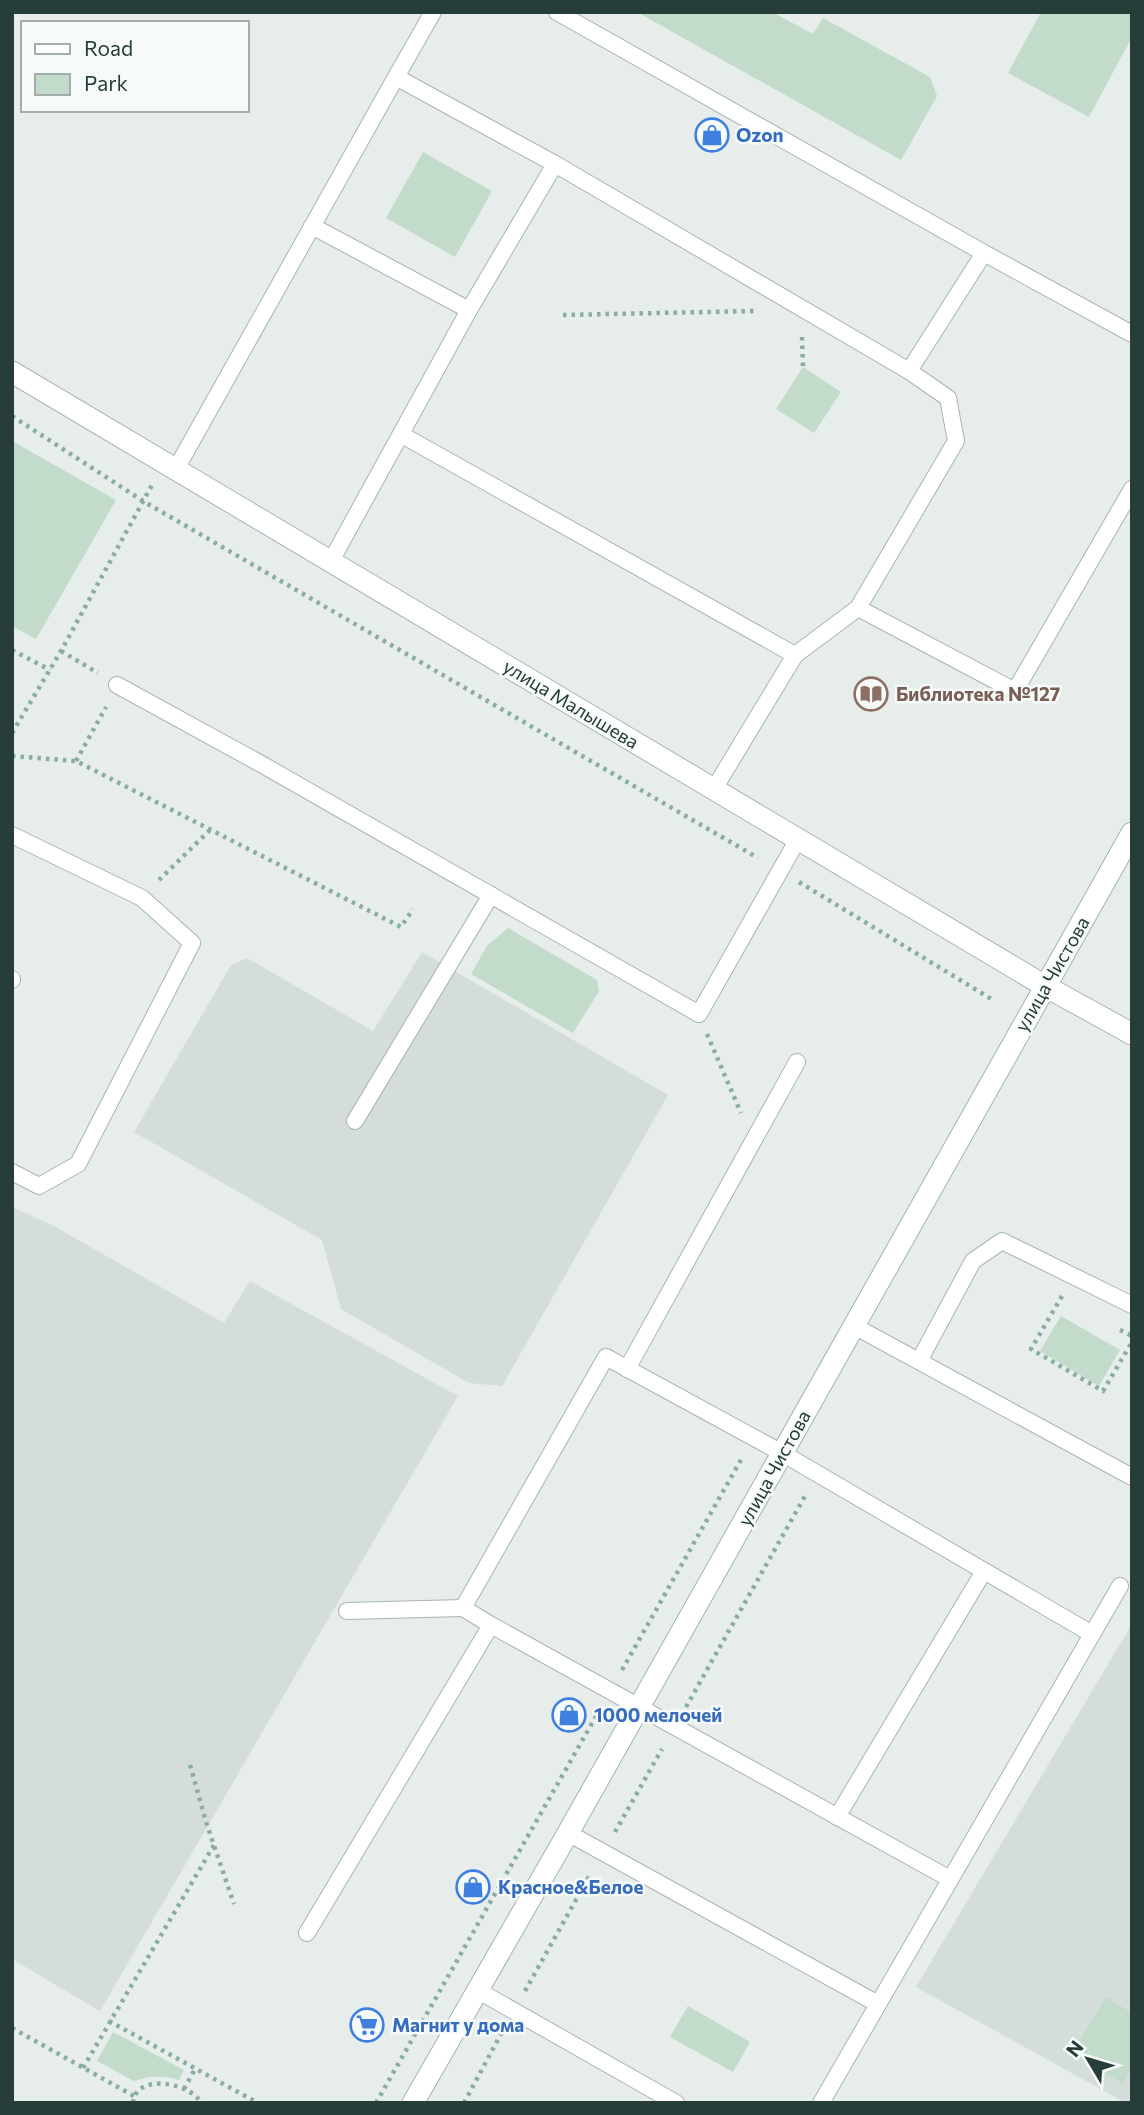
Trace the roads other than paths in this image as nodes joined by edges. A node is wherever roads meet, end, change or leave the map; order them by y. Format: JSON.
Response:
{"nodes":[{"id":1,"x":433,"y":12,"type":"edge"},
{"id":2,"x":557,"y":12,"type":"edge"},
{"id":3,"x":396,"y":77,"type":"junction"},
{"id":4,"x":555,"y":164,"type":"junction"},
{"id":5,"x":312,"y":226,"type":"junction"},
{"id":6,"x":984,"y":253,"type":"junction"},
{"id":7,"x":469,"y":310,"type":"junction"},
{"id":8,"x":1132,"y":334,"type":"edge"},
{"id":9,"x":909,"y":371,"type":"junction"},
{"id":10,"x":12,"y":372,"type":"edge"},
{"id":11,"x":402,"y":435,"type":"junction"},
{"id":12,"x":171,"y":466,"type":"junction"},
{"id":13,"x":1132,"y":489,"type":"edge"},
{"id":14,"x":331,"y":561,"type":"junction"},
{"id":15,"x":858,"y":608,"type":"junction"},
{"id":16,"x":795,"y":655,"type":"junction"},
{"id":17,"x":117,"y":685,"type":"road end"},
{"id":18,"x":714,"y":789,"type":"junction"},
{"id":19,"x":1132,"y":833,"type":"edge"},
{"id":20,"x":12,"y":835,"type":"edge"},
{"id":21,"x":798,"y":839,"type":"junction"},
{"id":22,"x":491,"y":895,"type":"junction"},
{"id":23,"x":1045,"y":986,"type":"junction"},
{"id":24,"x":1132,"y":1034,"type":"edge"},
{"id":25,"x":797,"y":1062,"type":"dead end"},
{"id":26,"x":355,"y":1121,"type":"dead end"},
{"id":27,"x":12,"y":1172,"type":"edge"},
{"id":28,"x":1132,"y":1305,"type":"edge"},
{"id":29,"x":854,"y":1326,"type":"junction"},
{"id":30,"x":919,"y":1361,"type":"junction"},
{"id":31,"x":627,"y":1368,"type":"junction"},
{"id":32,"x":782,"y":1453,"type":"junction"},
{"id":33,"x":1132,"y":1477,"type":"edge"},
{"id":34,"x":984,"y":1570,"type":"junction"},
{"id":35,"x":1121,"y":1586,"type":"dead end"},
{"id":36,"x":463,"y":1608,"type":"junction"},
{"id":37,"x":347,"y":1611,"type":"dead end"},
{"id":38,"x":491,"y":1625,"type":"junction"},
{"id":39,"x":1093,"y":1634,"type":"junction"},
{"id":40,"x":639,"y":1708,"type":"junction"},
{"id":41,"x":837,"y":1817,"type":"junction"},
{"id":42,"x":568,"y":1833,"type":"junction"},
{"id":43,"x":950,"y":1879,"type":"junction"},
{"id":44,"x":307,"y":1933,"type":"dead end"},
{"id":45,"x":477,"y":1990,"type":"junction"},
{"id":46,"x":878,"y":2004,"type":"junction"},
{"id":47,"x":413,"y":2103,"type":"edge"},
{"id":48,"x":676,"y":2103,"type":"edge"},
{"id":49,"x":821,"y":2103,"type":"edge"}],
"edges":[{"from":1,"to":3,"type":"lane"},
{"from":2,"to":6,"type":"lane"},
{"from":3,"to":4,"type":"lane"},
{"from":3,"to":5,"type":"lane"},
{"from":4,"to":7,"type":"lane"},
{"from":4,"to":9,"type":"lane"},
{"from":5,"to":7,"type":"lane"},
{"from":5,"to":12,"type":"lane"},
{"from":6,"to":8,"type":"lane"},
{"from":6,"to":9,"type":"lane"},
{"from":7,"to":11,"type":"lane"},
{"from":9,"to":15,"type":"lane"},
{"from":10,"to":12,"type":"street","name":"улица Малышева"},
{"from":11,"to":14,"type":"lane"},
{"from":11,"to":16,"type":"lane"},
{"from":12,"to":14,"type":"street","name":"улица Малышева"},
{"from":13,"to":15,"type":"lane"},
{"from":14,"to":18,"type":"street","name":"улица Малышева"},
{"from":15,"to":16,"type":"lane"},
{"from":16,"to":18,"type":"lane"},
{"from":17,"to":22,"type":"lane"},
{"from":18,"to":21,"type":"street","name":"улица Малышева"},
{"from":19,"to":23,"type":"street","name":"улица Чистова"},
{"from":20,"to":27,"type":"lane"},
{"from":21,"to":22,"type":"lane"},
{"from":21,"to":23,"type":"street","name":"улица Малышева"},
{"from":22,"to":26,"type":"lane"},
{"from":23,"to":24,"type":"street","name":"улица Малышева"},
{"from":23,"to":29,"type":"street","name":"улица Чистова"},
{"from":25,"to":31,"type":"lane"},
{"from":28,"to":30,"type":"lane"},
{"from":29,"to":30,"type":"lane"},
{"from":29,"to":32,"type":"street","name":"улица Чистова"},
{"from":30,"to":33,"type":"lane"},
{"from":31,"to":32,"type":"lane"},
{"from":31,"to":36,"type":"lane"},
{"from":32,"to":34,"type":"lane"},
{"from":32,"to":40,"type":"street","name":"улица Чистова"},
{"from":34,"to":39,"type":"lane"},
{"from":34,"to":41,"type":"lane"},
{"from":35,"to":39,"type":"lane"},
{"from":36,"to":37,"type":"lane"},
{"from":36,"to":38,"type":"lane"},
{"from":38,"to":40,"type":"lane"},
{"from":38,"to":44,"type":"lane"},
{"from":39,"to":43,"type":"lane"},
{"from":40,"to":41,"type":"lane"},
{"from":40,"to":42,"type":"street","name":"улица Чистова"},
{"from":41,"to":43,"type":"lane"},
{"from":42,"to":45,"type":"street","name":"улица Чистова"},
{"from":42,"to":46,"type":"lane"},
{"from":43,"to":46,"type":"lane"},
{"from":45,"to":47,"type":"street","name":"улица Чистова"},
{"from":45,"to":48,"type":"lane"},
{"from":46,"to":49,"type":"lane"}]}
